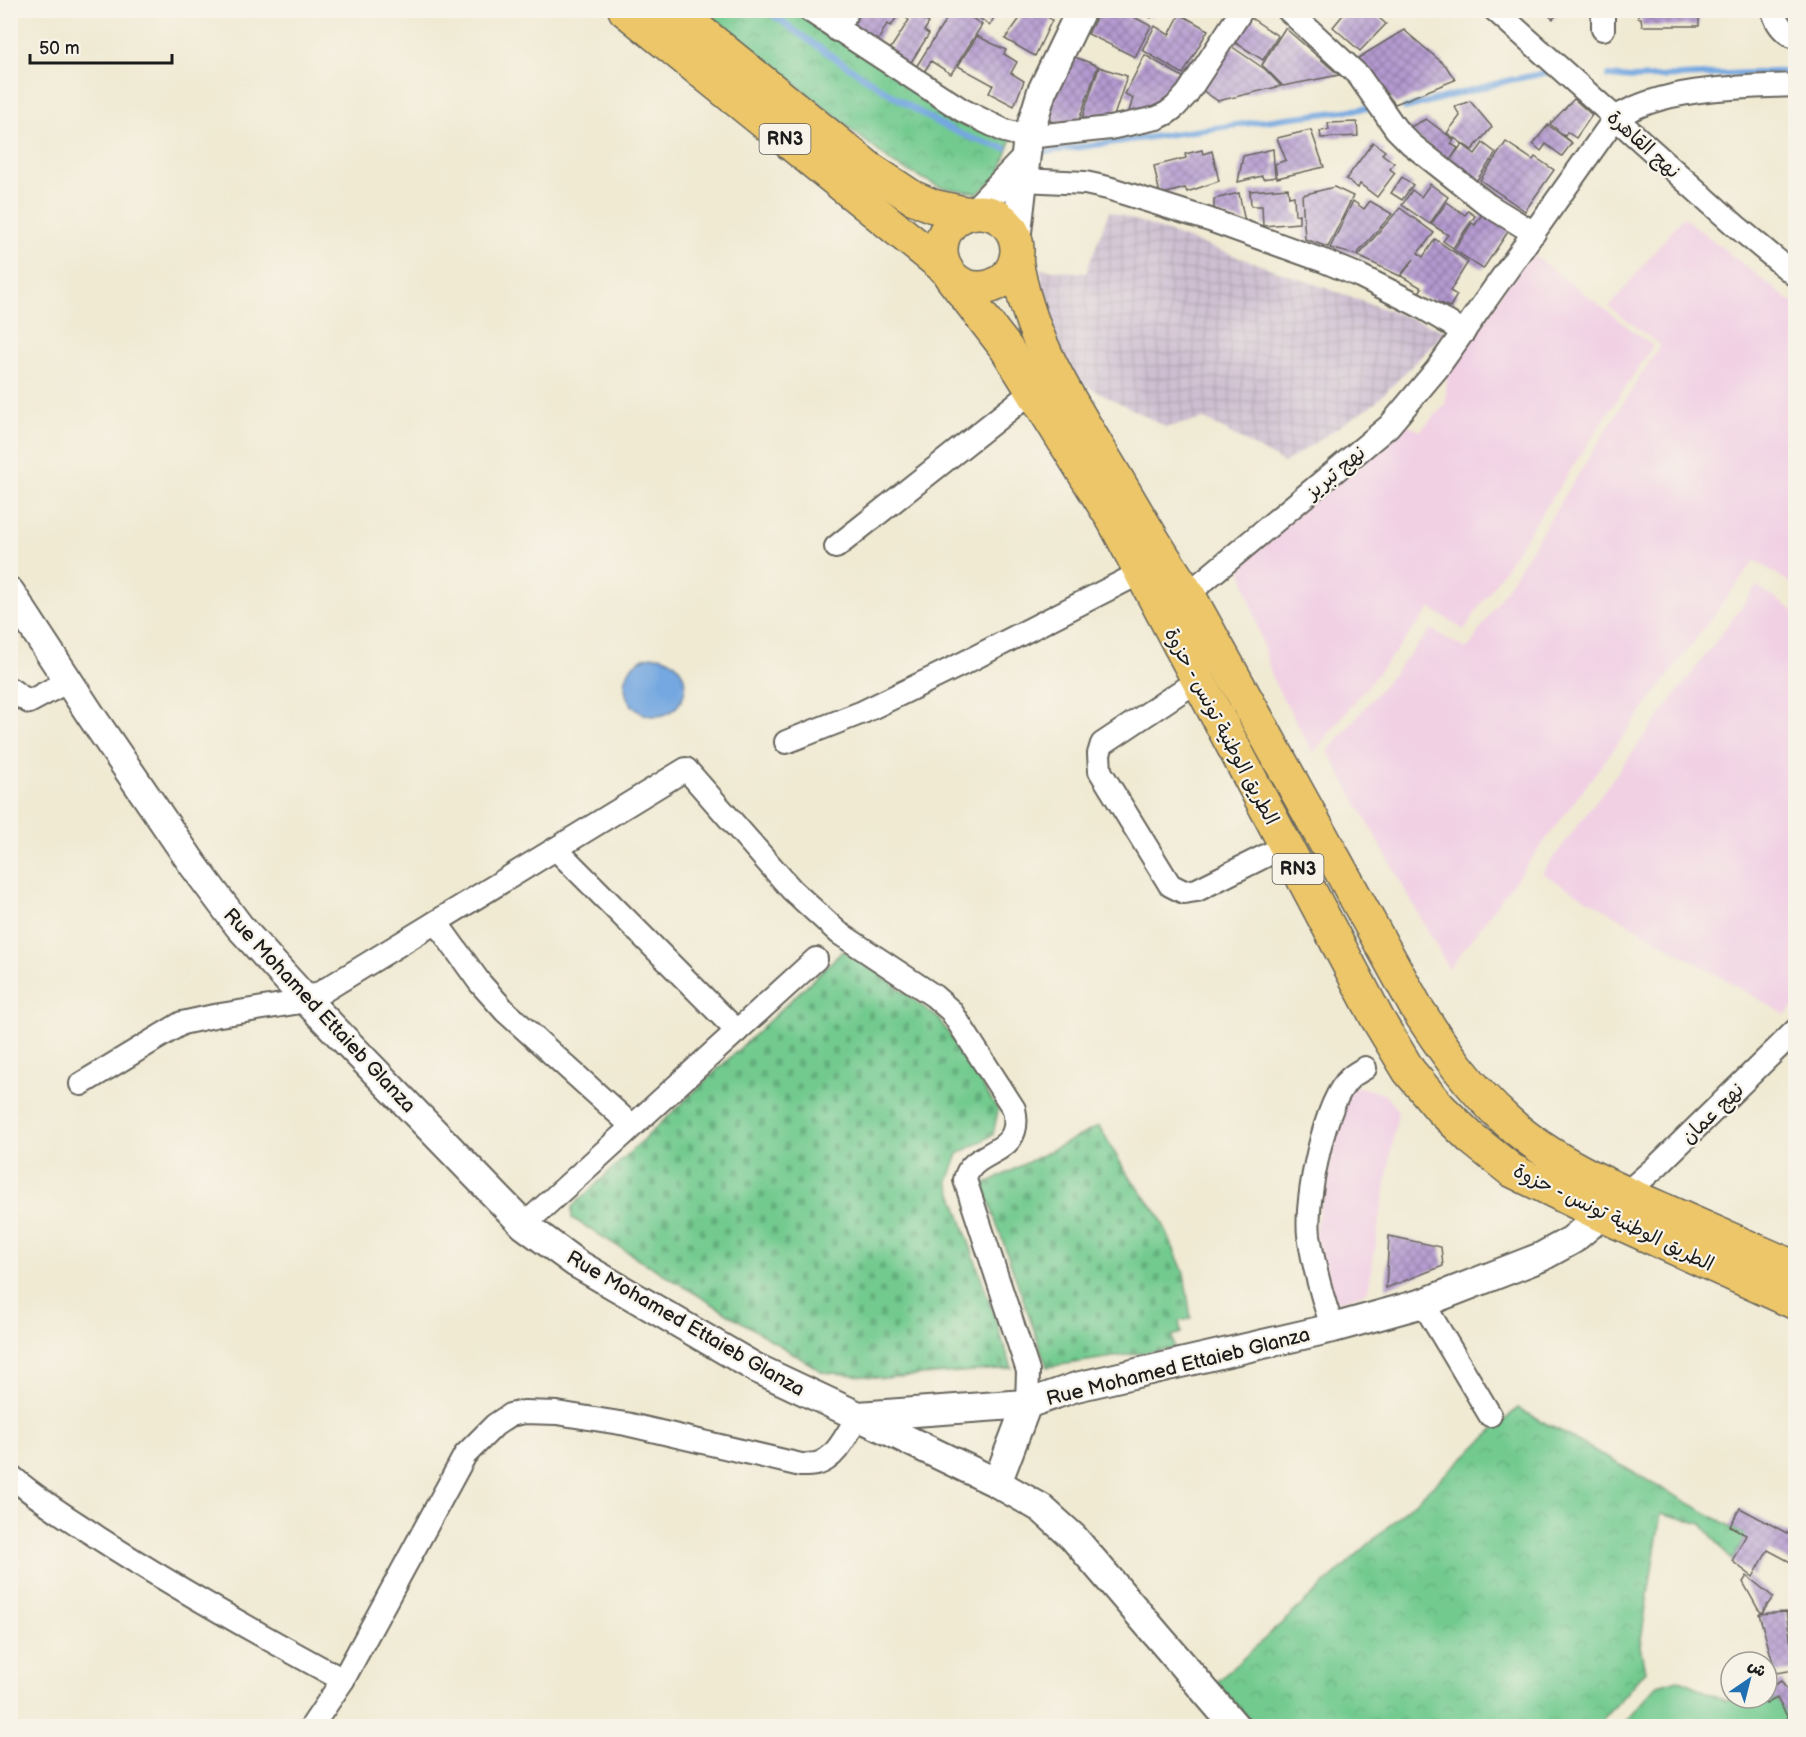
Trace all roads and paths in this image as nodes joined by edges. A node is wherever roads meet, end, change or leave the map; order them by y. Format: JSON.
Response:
{"nodes":[{"id":1,"x":625,"y":10,"type":"edge"},
{"id":2,"x":674,"y":10,"type":"edge"},
{"id":3,"x":809,"y":10,"type":"edge"},
{"id":4,"x":1081,"y":10,"type":"edge"},
{"id":5,"x":1242,"y":10,"type":"edge"},
{"id":6,"x":1288,"y":10,"type":"edge"},
{"id":7,"x":1495,"y":10,"type":"edge"},
{"id":8,"x":1773,"y":10,"type":"edge"},
{"id":9,"x":842,"y":20,"type":"edge"},
{"id":10,"x":1796,"y":38,"type":"edge"},
{"id":11,"x":697,"y":48,"type":"junction"},
{"id":12,"x":1796,"y":85,"type":"edge"},
{"id":13,"x":1615,"y":118,"type":"junction"},
{"id":14,"x":1025,"y":159,"type":"junction"},
{"id":15,"x":971,"y":212,"type":"junction"},
{"id":16,"x":1534,"y":233,"type":"junction"},
{"id":17,"x":1016,"y":250,"type":"junction"},
{"id":18,"x":948,"y":273,"type":"junction"},
{"id":19,"x":1796,"y":276,"type":"edge"},
{"id":20,"x":1464,"y":332,"type":"junction"},
{"id":21,"x":1034,"y":390,"type":"junction"},
{"id":22,"x":1124,"y":516,"type":"junction"},
{"id":23,"x":836,"y":547,"type":"dead end"},
{"id":24,"x":1140,"y":573,"type":"junction"},
{"id":25,"x":10,"y":591,"type":"edge"},
{"id":26,"x":1188,"y":594,"type":"junction"},
{"id":27,"x":1198,"y":680,"type":"junction"},
{"id":28,"x":68,"y":681,"type":"junction"},
{"id":29,"x":10,"y":689,"type":"edge"},
{"id":30,"x":786,"y":742,"type":"dead end"},
{"id":31,"x":1286,"y":846,"type":"junction"},
{"id":32,"x":556,"y":849,"type":"junction"},
{"id":33,"x":436,"y":922,"type":"junction"},
{"id":34,"x":816,"y":959,"type":"dead end"},
{"id":35,"x":307,"y":1001,"type":"junction"},
{"id":36,"x":737,"y":1031,"type":"junction"},
{"id":37,"x":1794,"y":1032,"type":"edge"},
{"id":38,"x":1365,"y":1068,"type":"dead end"},
{"id":39,"x":81,"y":1084,"type":"dead end"},
{"id":40,"x":632,"y":1126,"type":"junction"},
{"id":41,"x":1626,"y":1193,"type":"junction"},
{"id":42,"x":1602,"y":1215,"type":"junction"},
{"id":43,"x":524,"y":1225,"type":"junction"},
{"id":44,"x":1796,"y":1268,"type":"edge"},
{"id":45,"x":1423,"y":1303,"type":"junction"},
{"id":46,"x":1796,"y":1303,"type":"edge"},
{"id":47,"x":1333,"y":1328,"type":"junction"},
{"id":48,"x":1027,"y":1404,"type":"junction"},
{"id":49,"x":1490,"y":1415,"type":"dead end"},
{"id":50,"x":858,"y":1416,"type":"junction"},
{"id":51,"x":10,"y":1475,"type":"edge"},
{"id":52,"x":997,"y":1483,"type":"junction"},
{"id":53,"x":343,"y":1680,"type":"junction"},
{"id":54,"x":312,"y":1726,"type":"edge"},
{"id":55,"x":1235,"y":1726,"type":"edge"}],
"edges":[{"from":1,"to":11,"type":"main road","name":"الطريق الوطنية تونس - حزوة","number":"RN3"},
{"from":2,"to":11,"type":"main road","name":"الطريق الوطنية تونس - حزوة","number":"RN3"},
{"from":3,"to":9,"type":"street"},
{"from":4,"to":14,"type":"street"},
{"from":5,"to":14,"type":"street"},
{"from":6,"to":16,"type":"street"},
{"from":7,"to":13,"type":"street","name":"نهج القاهرة"},
{"from":8,"to":10,"type":"street"},
{"from":9,"to":14,"type":"street"},
{"from":11,"to":15,"type":"main road","name":"الطريق الوطنية تونس - حزوة","number":"RN3"},
{"from":11,"to":18,"type":"main road","name":"الطريق الوطنية تونس - حزوة","number":"RN3"},
{"from":12,"to":13,"type":"street"},
{"from":13,"to":16,"type":"street","name":"نهج تبريز"},
{"from":13,"to":19,"type":"street","name":"نهج القاهرة"},
{"from":14,"to":15,"type":"street"},
{"from":14,"to":17,"type":"street"},
{"from":14,"to":20,"type":"street"},
{"from":15,"to":17,"type":"main road","number":"RN3"},
{"from":15,"to":18,"type":"main road"},
{"from":16,"to":20,"type":"street","name":"نهج تبريز"},
{"from":17,"to":18,"type":"main road","number":"RN3"},
{"from":17,"to":22,"type":"main road","name":"الطريق الوطنية تونس - حزوة","number":"RN3"},
{"from":18,"to":21,"type":"main road","name":"الطريق الوطنية تونس - حزوة","number":"RN3"},
{"from":20,"to":26,"type":"street","name":"نهج تبريز"},
{"from":21,"to":22,"type":"main road","name":"الطريق الوطنية تونس - حزوة","number":"RN3"},
{"from":21,"to":23,"type":"street"},
{"from":22,"to":24,"type":"main road","name":"الطريق الوطنية تونس - حزوة","number":"RN3"},
{"from":22,"to":26,"type":"main road","name":"الطريق الوطنية تونس - حزوة","number":"RN3"},
{"from":24,"to":27,"type":"main road","name":"الطريق الوطنية تونس - حزوة","number":"RN3"},
{"from":24,"to":30,"type":"street"},
{"from":25,"to":28,"type":"street","name":"Rue Mohamed Ettaieb Glanza"},
{"from":26,"to":41,"type":"main road","name":"الطريق الوطنية تونس - حزوة","number":"RN3"},
{"from":27,"to":31,"type":"main road","name":"الطريق الوطنية تونس - حزوة","number":"RN3"},
{"from":27,"to":31,"type":"street"},
{"from":28,"to":29,"type":"street"},
{"from":28,"to":35,"type":"street","name":"Rue Mohamed Ettaieb Glanza"},
{"from":31,"to":42,"type":"main road","name":"الطريق الوطنية تونس - حزوة","number":"RN3"},
{"from":32,"to":33,"type":"street"},
{"from":32,"to":36,"type":"street"},
{"from":32,"to":48,"type":"street"},
{"from":33,"to":35,"type":"street"},
{"from":33,"to":40,"type":"street"},
{"from":34,"to":36,"type":"street"},
{"from":35,"to":39,"type":"street"},
{"from":35,"to":43,"type":"street","name":"Rue Mohamed Ettaieb Glanza"},
{"from":36,"to":40,"type":"street"},
{"from":37,"to":41,"type":"street","name":"نهج عمان"},
{"from":38,"to":47,"type":"street"},
{"from":40,"to":43,"type":"street"},
{"from":41,"to":42,"type":"street","name":"Rue Mohamed Ettaieb Glanza"},
{"from":41,"to":44,"type":"main road","name":"الطريق الوطنية تونس - حزوة","number":"RN3"},
{"from":42,"to":45,"type":"street","name":"Rue Mohamed Ettaieb Glanza"},
{"from":42,"to":46,"type":"main road","name":"الطريق الوطنية تونس - حزوة","number":"RN3"},
{"from":43,"to":50,"type":"street","name":"Rue Mohamed Ettaieb Glanza"},
{"from":45,"to":47,"type":"street","name":"Rue Mohamed Ettaieb Glanza"},
{"from":45,"to":49,"type":"street"},
{"from":47,"to":48,"type":"street","name":"Rue Mohamed Ettaieb Glanza"},
{"from":48,"to":50,"type":"street","name":"Rue Mohamed Ettaieb Glanza"},
{"from":48,"to":52,"type":"street"},
{"from":50,"to":52,"type":"street"},
{"from":50,"to":53,"type":"street"},
{"from":51,"to":53,"type":"street"},
{"from":52,"to":55,"type":"street"},
{"from":53,"to":54,"type":"street"}]}
